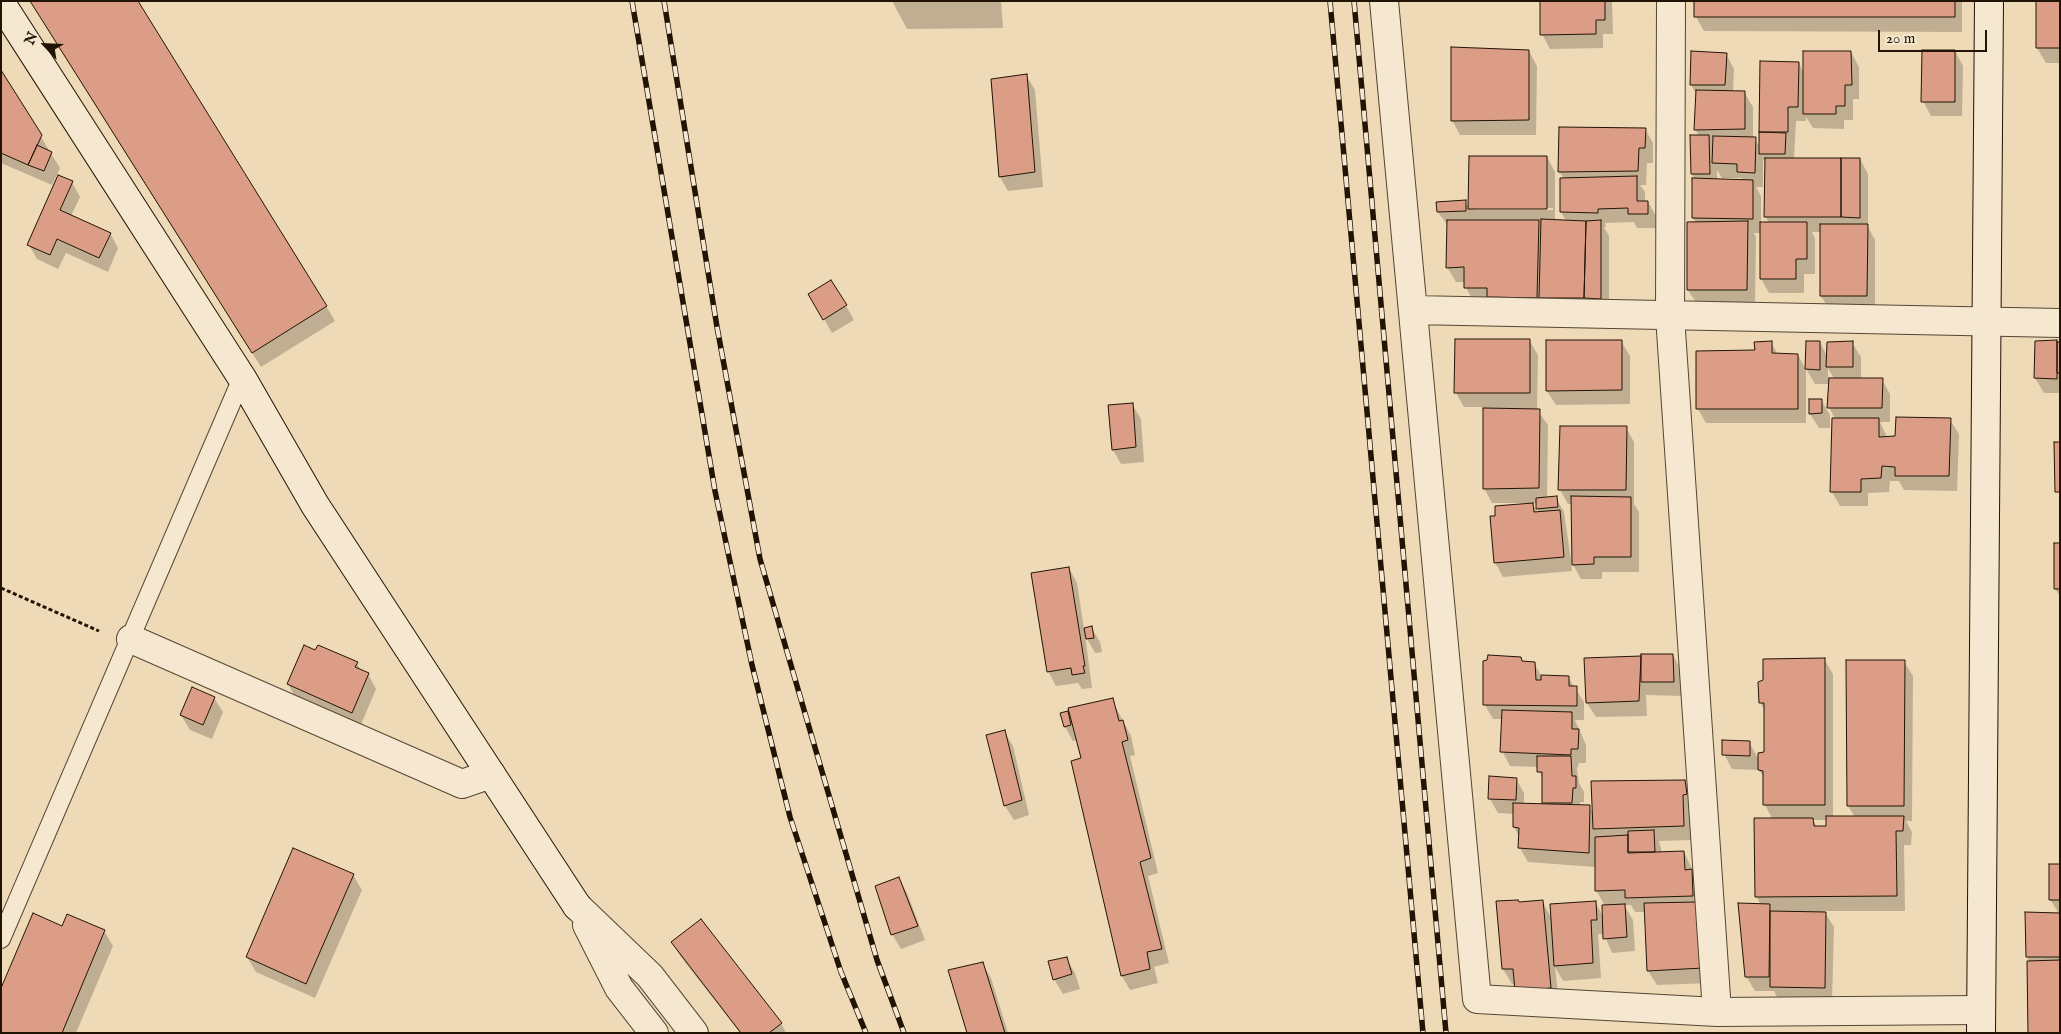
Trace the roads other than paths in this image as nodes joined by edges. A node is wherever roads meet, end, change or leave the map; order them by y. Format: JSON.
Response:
{"nodes":[{"id":1,"x":1384,"y":1,"type":"edge"},
{"id":2,"x":1671,"y":1,"type":"edge"},
{"id":3,"x":1989,"y":1,"type":"edge"},
{"id":4,"x":1,"y":2,"type":"edge"},
{"id":5,"x":1412,"y":310,"type":"junction"},
{"id":6,"x":1670,"y":316,"type":"junction"},
{"id":7,"x":1987,"y":323,"type":"junction"},
{"id":8,"x":2060,"y":323,"type":"edge"},
{"id":9,"x":242,"y":378,"type":"junction"},
{"id":10,"x":131,"y":639,"type":"junction"},
{"id":11,"x":491,"y":774,"type":"junction"},
{"id":12,"x":578,"y":906,"type":"junction"},
{"id":13,"x":1,"y":939,"type":"edge"},
{"id":14,"x":1717,"y":1012,"type":"junction"},
{"id":15,"x":1981,"y":1021,"type":"edge"},
{"id":16,"x":654,"y":1033,"type":"edge"},
{"id":17,"x":694,"y":1033,"type":"edge"}],
"edges":[{"from":1,"to":5,"type":"street"},
{"from":2,"to":6,"type":"street"},
{"from":3,"to":7,"type":"street"},
{"from":4,"to":9,"type":"street"},
{"from":5,"to":6,"type":"street"},
{"from":5,"to":14,"type":"street"},
{"from":6,"to":7,"type":"street"},
{"from":6,"to":14,"type":"street"},
{"from":7,"to":8,"type":"street"},
{"from":7,"to":15,"type":"street"},
{"from":9,"to":10,"type":"lane"},
{"from":9,"to":11,"type":"street"},
{"from":10,"to":11,"type":"street"},
{"from":10,"to":13,"type":"lane"},
{"from":11,"to":12,"type":"street"},
{"from":12,"to":16,"type":"street"},
{"from":12,"to":17,"type":"street"},
{"from":14,"to":15,"type":"street"}]}
